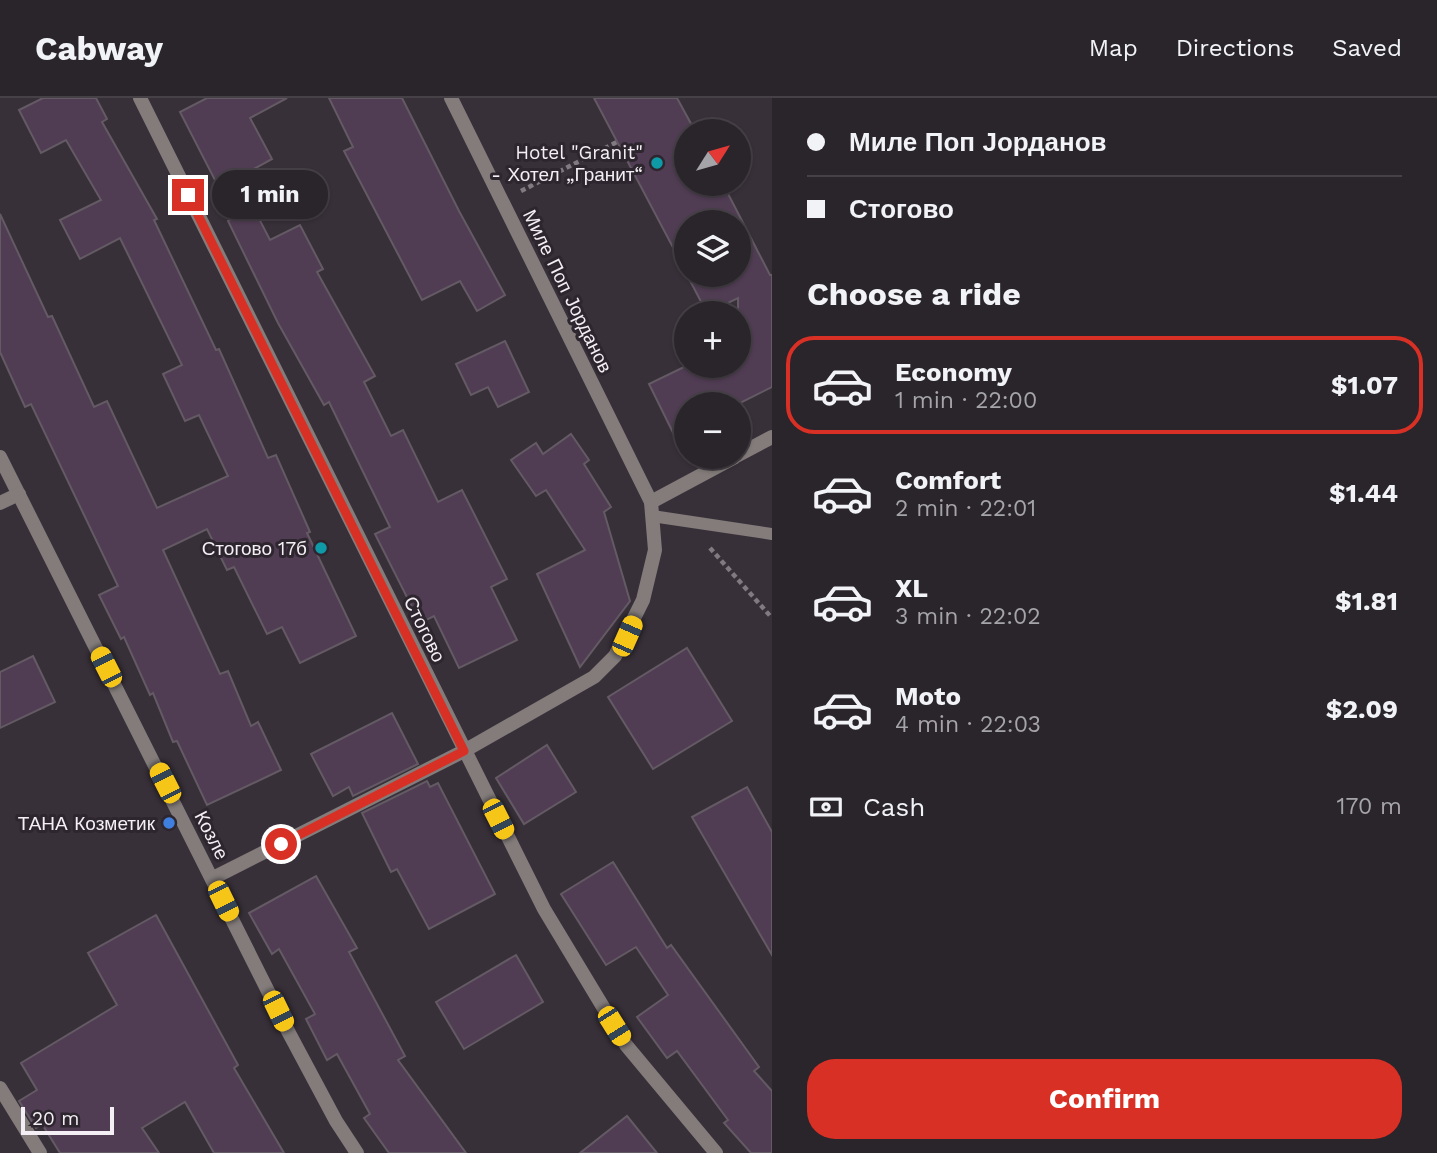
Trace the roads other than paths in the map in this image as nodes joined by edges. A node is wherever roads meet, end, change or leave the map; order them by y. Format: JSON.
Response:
{"nodes":[{"id":1,"x":141,"y":98,"type":"edge"},
{"id":2,"x":451,"y":98,"type":"edge"},
{"id":3,"x":772,"y":437,"type":"edge"},
{"id":4,"x":751,"y":448,"type":"edge"},
{"id":5,"x":0,"y":457,"type":"edge"},
{"id":6,"x":716,"y":469,"type":"edge"},
{"id":7,"x":19,"y":494,"type":"junction"},
{"id":8,"x":0,"y":503,"type":"edge"},
{"id":9,"x":651,"y":509,"type":"junction"},
{"id":10,"x":772,"y":534,"type":"edge"},
{"id":11,"x":464,"y":751,"type":"junction"},
{"id":12,"x":213,"y":878,"type":"junction"},
{"id":13,"x":0,"y":1088,"type":"edge"},
{"id":14,"x":40,"y":1153,"type":"edge"},
{"id":15,"x":357,"y":1153,"type":"edge"},
{"id":16,"x":716,"y":1153,"type":"edge"}],
"edges":[{"from":1,"to":11,"type":"street","name":"Стогово"},
{"from":2,"to":9,"type":"street","name":"Миле Поп Јорданов"},
{"from":3,"to":4,"type":"street"},
{"from":5,"to":7,"type":"street","name":"Козле"},
{"from":6,"to":9,"type":"street"},
{"from":7,"to":8,"type":"street"},
{"from":7,"to":12,"type":"street","name":"Козле"},
{"from":9,"to":10,"type":"lane"},
{"from":9,"to":11,"type":"street","name":"Миле Поп Јорданов"},
{"from":11,"to":12,"type":"street","name":"Миле Поп Јорданов"},
{"from":11,"to":16,"type":"street","name":"Стогово"},
{"from":12,"to":15,"type":"street","name":"Козле"},
{"from":13,"to":14,"type":"street"}]}
